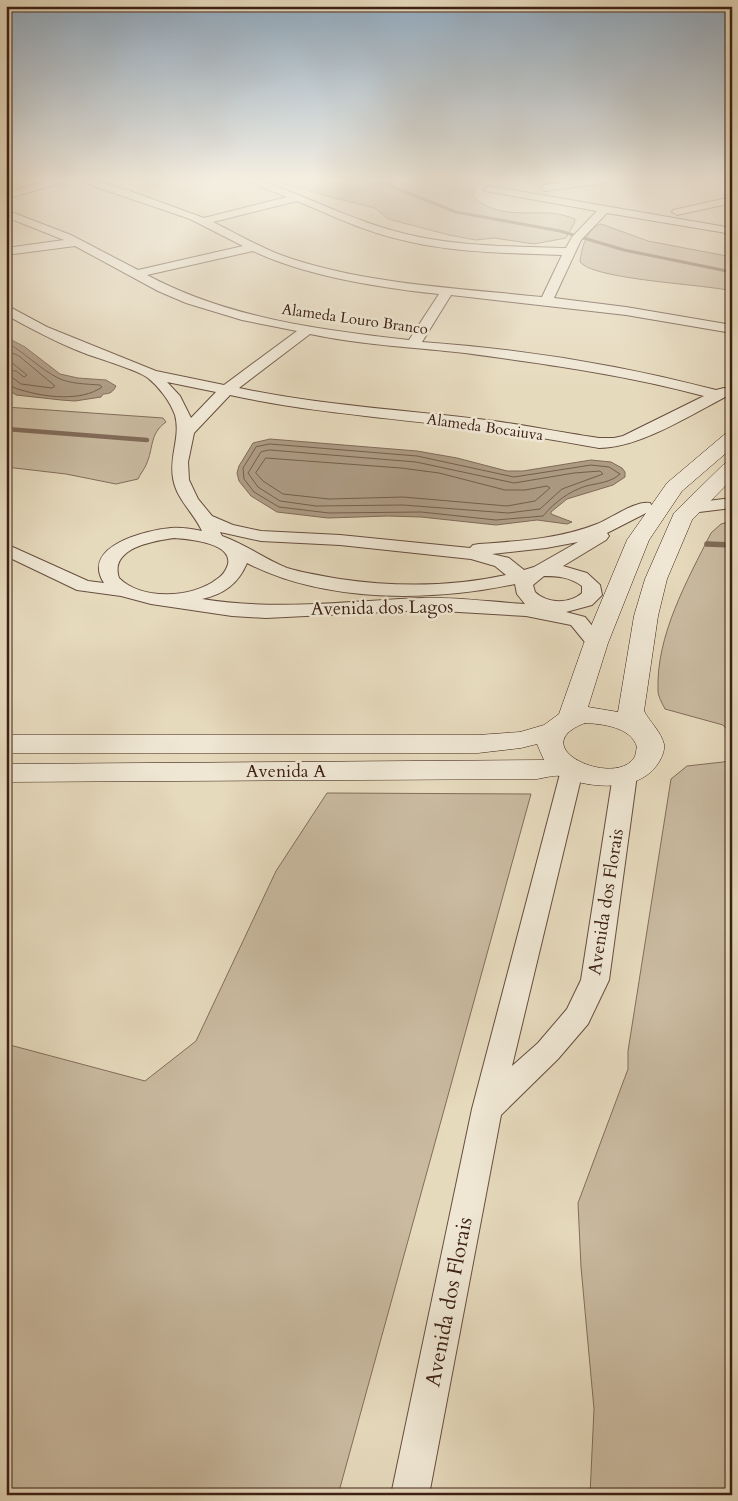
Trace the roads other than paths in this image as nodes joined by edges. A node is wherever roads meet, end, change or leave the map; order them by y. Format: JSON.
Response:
{"nodes":[{"id":1,"x":20,"y":250,"type":"edge"},
{"id":2,"x":91,"y":250,"type":"edge"},
{"id":3,"x":240,"y":250,"type":"edge"},
{"id":4,"x":261,"y":250,"type":"edge"},
{"id":5,"x":532,"y":250,"type":"edge"},
{"id":6,"x":6,"y":252,"type":"edge"},
{"id":7,"x":569,"y":252,"type":"joint"},
{"id":8,"x":136,"y":274,"type":"junction"},
{"id":9,"x":447,"y":291,"type":"junction"},
{"id":10,"x":546,"y":301,"type":"junction"},
{"id":11,"x":6,"y":309,"type":"edge"},
{"id":12,"x":732,"y":329,"type":"edge"},
{"id":13,"x":307,"y":330,"type":"junction"},
{"id":14,"x":413,"y":345,"type":"junction"},
{"id":15,"x":152,"y":374,"type":"junction"},
{"id":16,"x":227,"y":390,"type":"junction"},
{"id":17,"x":725,"y":391,"type":"edge"},
{"id":18,"x":186,"y":432,"type":"junction"},
{"id":19,"x":732,"y":438,"type":"edge"},
{"id":20,"x":732,"y":467,"type":"edge"},
{"id":21,"x":674,"y":487,"type":"junction"},
{"id":22,"x":190,"y":500,"type":"junction"},
{"id":23,"x":732,"y":502,"type":"edge"},
{"id":24,"x":644,"y":507,"type":"junction"},
{"id":25,"x":691,"y":508,"type":"junction"},
{"id":26,"x":206,"y":520,"type":"junction"},
{"id":27,"x":164,"y":534,"type":"junction"},
{"id":28,"x":340,"y":540,"type":"junction"},
{"id":29,"x":221,"y":542,"type":"junction"},
{"id":30,"x":517,"y":547,"type":"junction"},
{"id":31,"x":6,"y":549,"type":"edge"},
{"id":32,"x":453,"y":551,"type":"junction"},
{"id":33,"x":254,"y":558,"type":"junction"},
{"id":34,"x":234,"y":573,"type":"junction"},
{"id":35,"x":526,"y":573,"type":"junction"},
{"id":36,"x":127,"y":592,"type":"junction"},
{"id":37,"x":156,"y":598,"type":"junction"},
{"id":38,"x":427,"y":598,"type":"junction"},
{"id":39,"x":554,"y":607,"type":"junction"},
{"id":40,"x":526,"y":610,"type":"junction"},
{"id":41,"x":578,"y":621,"type":"junction"},
{"id":42,"x":596,"y":643,"type":"junction"},
{"id":43,"x":562,"y":724,"type":"junction"},
{"id":44,"x":645,"y":736,"type":"junction"},
{"id":45,"x":6,"y":744,"type":"edge"},
{"id":46,"x":568,"y":768,"type":"junction"},
{"id":47,"x":6,"y":772,"type":"edge"},
{"id":48,"x":625,"y":775,"type":"junction"},
{"id":49,"x":487,"y":1109,"type":"junction"},
{"id":50,"x":410,"y":1495,"type":"edge"}],
"edges":[{"from":1,"to":6,"type":"street"},
{"from":2,"to":8,"type":"street","name":"Alameda Louro Branco"},
{"from":3,"to":8,"type":"street"},
{"from":4,"to":9,"type":"street"},
{"from":5,"to":7,"type":"street"},
{"from":7,"to":10,"type":"street"},
{"from":8,"to":13,"type":"street","name":"Alameda Louro Branco"},
{"from":9,"to":10,"type":"street"},
{"from":9,"to":14,"type":"street"},
{"from":10,"to":12,"type":"street"},
{"from":11,"to":15,"type":"street"},
{"from":13,"to":14,"type":"street","name":"Alameda Louro Branco"},
{"from":13,"to":16,"type":"street"},
{"from":14,"to":17,"type":"street","name":"Alameda Louro Branco"},
{"from":15,"to":16,"type":"street"},
{"from":15,"to":18,"type":"street"},
{"from":16,"to":17,"type":"street","name":"Alameda Bocaiuva"},
{"from":16,"to":18,"type":"street"},
{"from":18,"to":22,"type":"street"},
{"from":19,"to":21,"type":"street"},
{"from":20,"to":25,"type":"street"},
{"from":21,"to":24,"type":"street"},
{"from":21,"to":42,"type":"street"},
{"from":22,"to":26,"type":"street"},
{"from":22,"to":27,"type":"street"},
{"from":23,"to":25,"type":"street"},
{"from":24,"to":30,"type":"street"},
{"from":24,"to":35,"type":"street"},
{"from":25,"to":44,"type":"street"},
{"from":26,"to":28,"type":"street"},
{"from":26,"to":29,"type":"street"},
{"from":27,"to":29,"type":"street"},
{"from":27,"to":36,"type":"street"},
{"from":28,"to":32,"type":"street"},
{"from":28,"to":33,"type":"street","name":"Avenida dos Lagos"},
{"from":29,"to":33,"type":"street"},
{"from":29,"to":34,"type":"street"},
{"from":30,"to":32,"type":"street"},
{"from":30,"to":35,"type":"street"},
{"from":31,"to":36,"type":"street","name":"Avenida dos Lagos"},
{"from":32,"to":35,"type":"street"},
{"from":33,"to":34,"type":"street","name":"Avenida dos Lagos"},
{"from":33,"to":38,"type":"street"},
{"from":34,"to":37,"type":"street","name":"Avenida dos Lagos"},
{"from":35,"to":38,"type":"street"},
{"from":35,"to":39,"type":"street"},
{"from":35,"to":39,"type":"street"},
{"from":36,"to":37,"type":"street","name":"Avenida dos Lagos"},
{"from":37,"to":38,"type":"street","name":"Avenida dos Lagos"},
{"from":38,"to":40,"type":"street","name":"Avenida dos Lagos"},
{"from":39,"to":40,"type":"street"},
{"from":39,"to":41,"type":"street"},
{"from":40,"to":41,"type":"street","name":"Avenida dos Lagos"},
{"from":41,"to":42,"type":"street"},
{"from":42,"to":43,"type":"street"},
{"from":43,"to":44,"type":"street"},
{"from":43,"to":45,"type":"street","name":"Avenida A"},
{"from":43,"to":46,"type":"street"},
{"from":44,"to":48,"type":"street"},
{"from":46,"to":47,"type":"street","name":"Avenida A"},
{"from":46,"to":48,"type":"street"},
{"from":46,"to":49,"type":"street","name":"Avenida dos Florais"},
{"from":48,"to":49,"type":"street","name":"Avenida dos Florais"},
{"from":49,"to":50,"type":"street","name":"Avenida dos Florais"}]}
